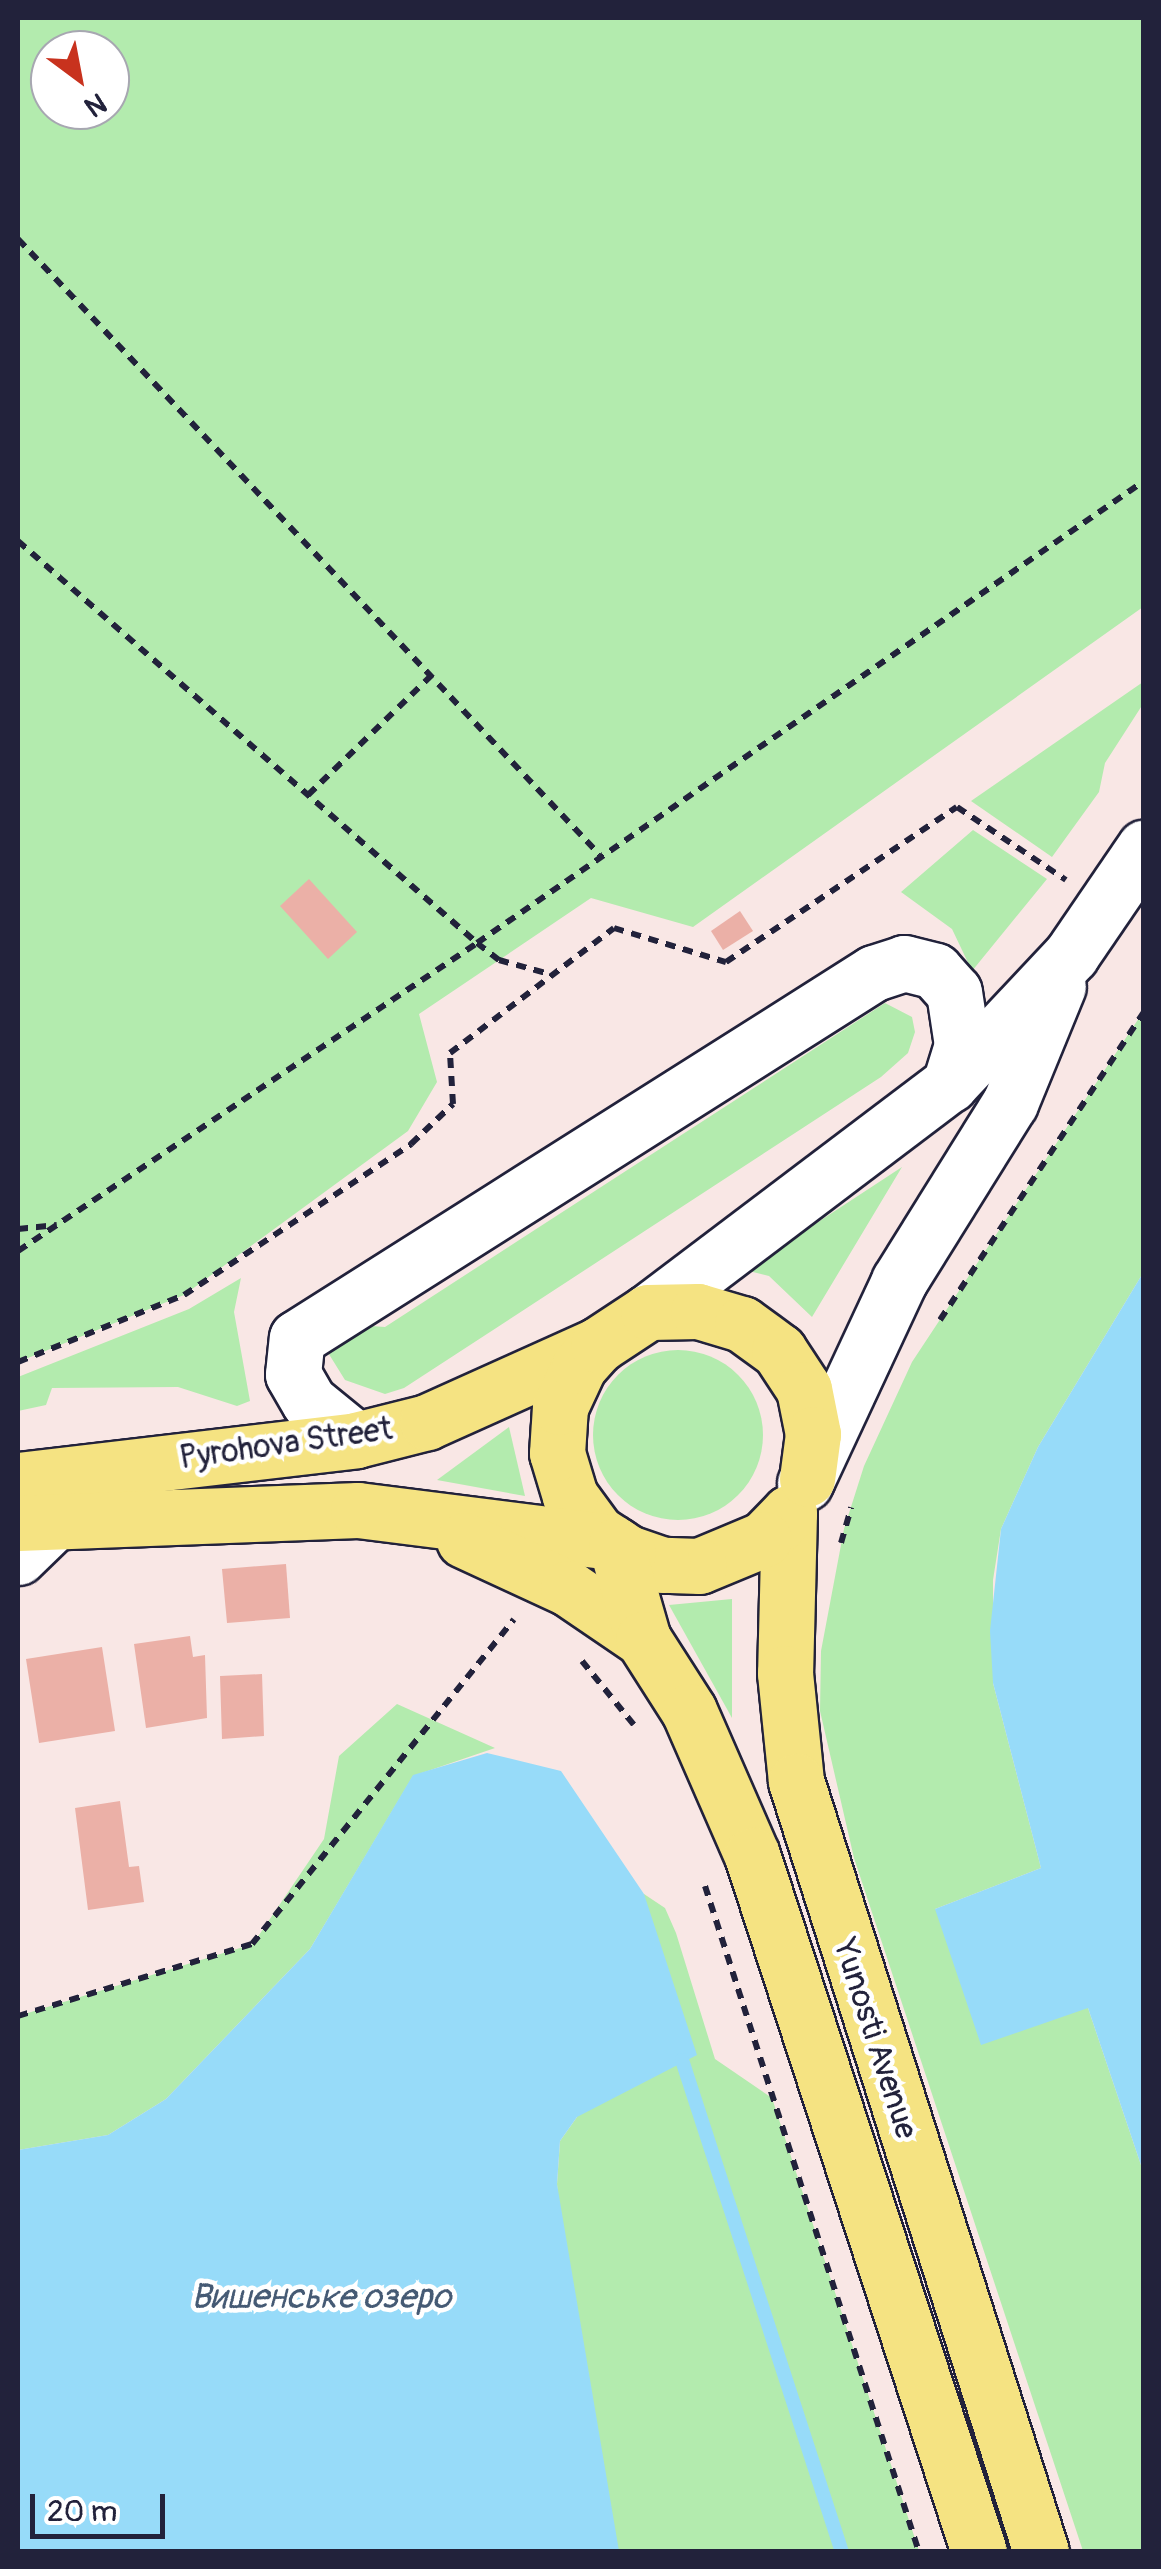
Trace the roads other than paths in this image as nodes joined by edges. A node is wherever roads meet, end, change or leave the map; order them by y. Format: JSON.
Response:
{"nodes":[{"id":1,"x":1144,"y":848,"type":"edge"},
{"id":2,"x":1071,"y":955,"type":"junction"},
{"id":3,"x":950,"y":1084,"type":"junction"},
{"id":4,"x":648,"y":1312,"type":"junction"},
{"id":5,"x":598,"y":1344,"type":"junction"},
{"id":6,"x":356,"y":1440,"type":"junction"},
{"id":7,"x":18,"y":1480,"type":"edge"},
{"id":8,"x":817,"y":1497,"type":"junction"},
{"id":9,"x":411,"y":1516,"type":"junction"},
{"id":10,"x":29,"y":1535,"type":"edge"},
{"id":11,"x":614,"y":1544,"type":"junction"},
{"id":12,"x":643,"y":1639,"type":"junction"},
{"id":13,"x":979,"y":2552,"type":"edge"},
{"id":14,"x":1041,"y":2552,"type":"edge"}],
"edges":[{"from":1,"to":2,"type":"street"},
{"from":2,"to":3,"type":"street"},
{"from":2,"to":8,"type":"street"},
{"from":3,"to":4,"type":"street"},
{"from":3,"to":6,"type":"street"},
{"from":4,"to":5,"type":"main road"},
{"from":4,"to":8,"type":"main road"},
{"from":5,"to":6,"type":"main road","name":"Pyrohova Street"},
{"from":5,"to":11,"type":"main road"},
{"from":6,"to":7,"type":"main road","name":"Pyrohova Street"},
{"from":8,"to":11,"type":"main road"},
{"from":8,"to":14,"type":"main road","name":"Yunosti Avenue"},
{"from":9,"to":10,"type":"main road","name":"Pyrohova Street"},
{"from":9,"to":11,"type":"main road","name":"Pyrohova Street"},
{"from":9,"to":12,"type":"main road"},
{"from":11,"to":12,"type":"main road","name":"Yunosti Avenue"},
{"from":12,"to":13,"type":"main road","name":"Yunosti Avenue"}]}
